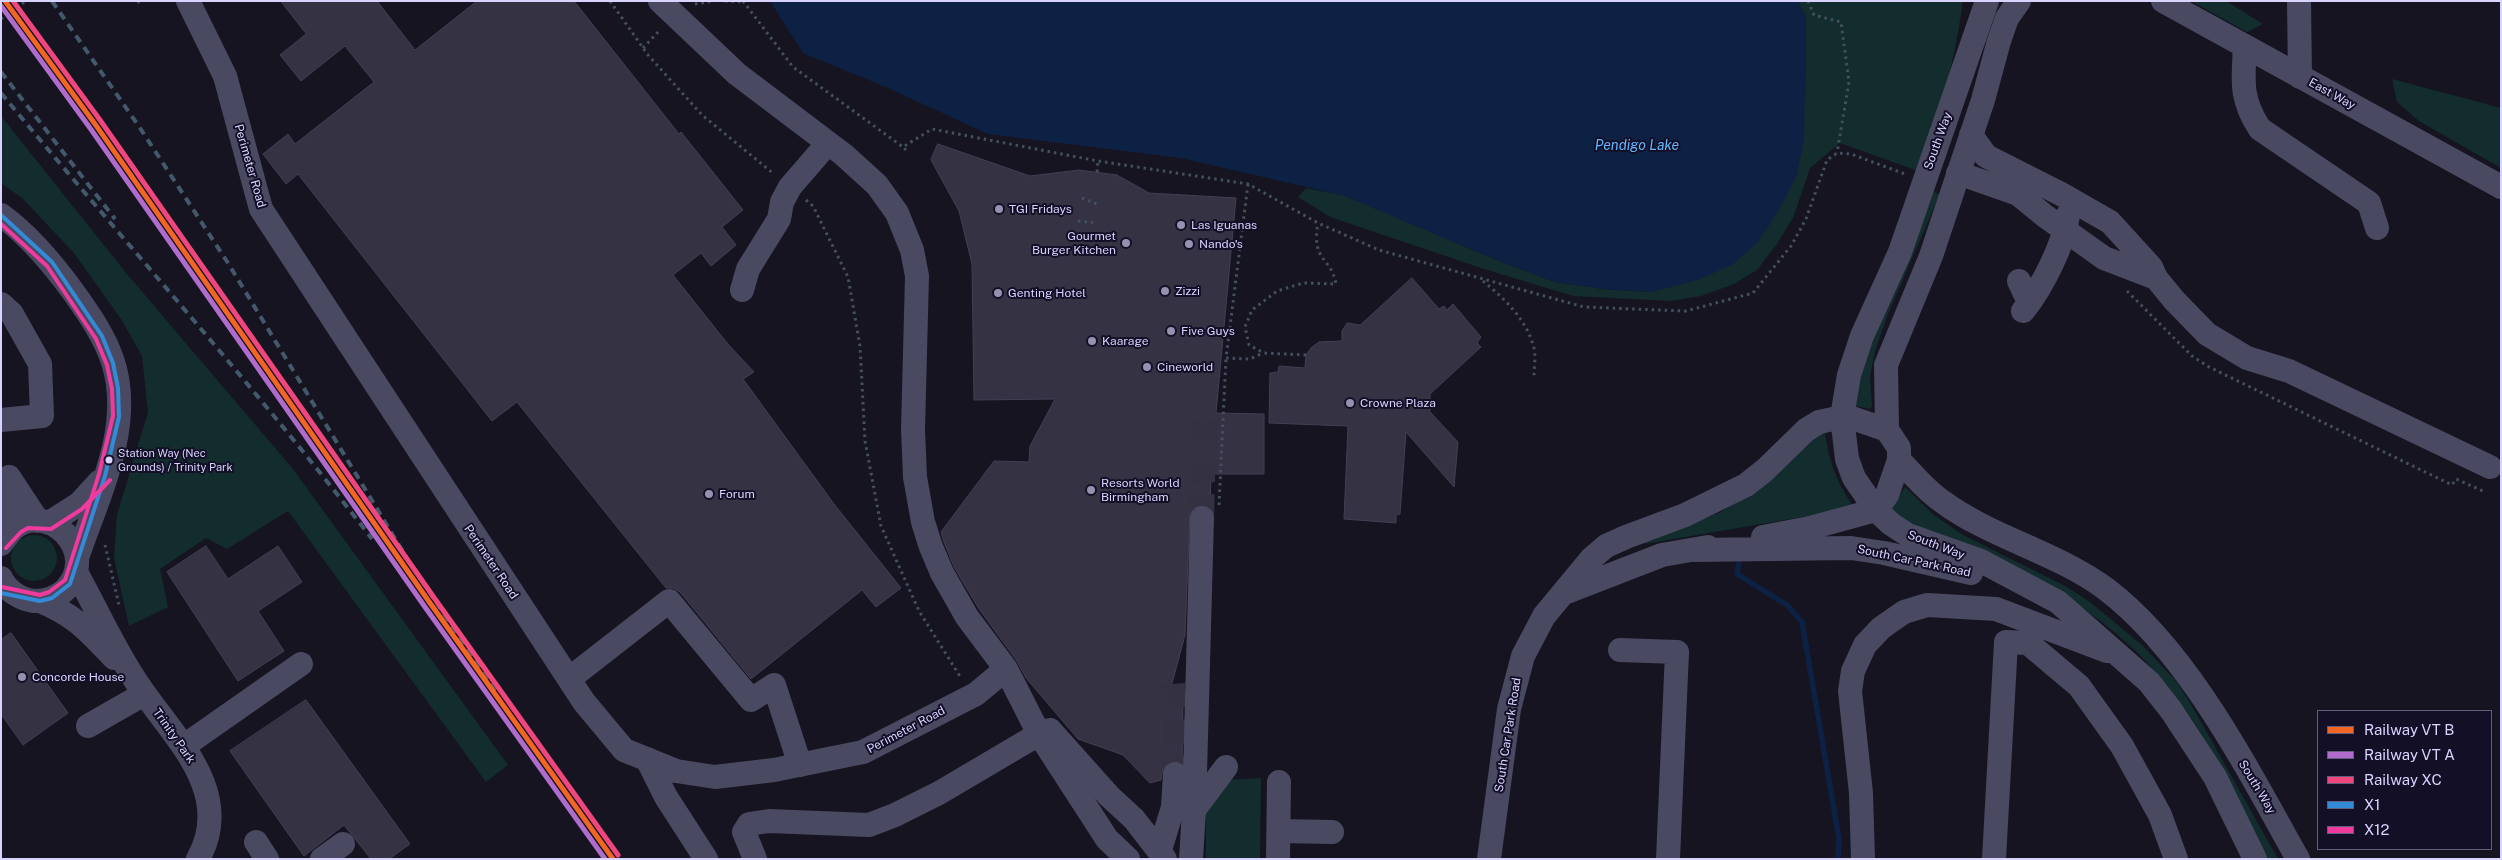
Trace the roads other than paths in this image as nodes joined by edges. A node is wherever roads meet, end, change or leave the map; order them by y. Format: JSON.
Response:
{"nodes":[{"id":1,"x":188,"y":1,"type":"edge"},
{"id":2,"x":660,"y":1,"type":"edge"},
{"id":3,"x":1969,"y":1,"type":"edge"},
{"id":4,"x":1987,"y":1,"type":"edge"},
{"id":5,"x":2019,"y":1,"type":"edge"},
{"id":6,"x":2163,"y":1,"type":"edge"},
{"id":7,"x":2299,"y":1,"type":"edge"},
{"id":8,"x":2245,"y":46,"type":"junction"},
{"id":9,"x":2300,"y":77,"type":"junction"},
{"id":10,"x":1955,"y":89,"type":"junction"},
{"id":11,"x":1971,"y":135,"type":"junction"},
{"id":12,"x":828,"y":143,"type":"junction"},
{"id":13,"x":1932,"y":154,"type":"junction"},
{"id":14,"x":2003,"y":165,"type":"junction"},
{"id":15,"x":1960,"y":168,"type":"junction"},
{"id":16,"x":2501,"y":187,"type":"edge"},
{"id":17,"x":1,"y":215,"type":"edge"},
{"id":18,"x":2063,"y":222,"type":"junction"},
{"id":19,"x":2377,"y":228,"type":"dead end"},
{"id":20,"x":2156,"y":278,"type":"junction"},
{"id":21,"x":2022,"y":287,"type":"dead end"},
{"id":22,"x":742,"y":290,"type":"dead end"},
{"id":23,"x":1,"y":304,"type":"edge"},
{"id":24,"x":1842,"y":417,"type":"junction"},
{"id":25,"x":1,"y":420,"type":"edge"},
{"id":26,"x":1888,"y":430,"type":"junction"},
{"id":27,"x":1900,"y":460,"type":"junction"},
{"id":28,"x":2490,"y":467,"type":"dead end"},
{"id":29,"x":105,"y":476,"type":"junction"},
{"id":30,"x":1876,"y":510,"type":"junction"},
{"id":31,"x":1210,"y":512,"type":"tunnel mouth"},
{"id":32,"x":43,"y":522,"type":"junction"},
{"id":33,"x":7,"y":536,"type":"edge"},
{"id":34,"x":1693,"y":550,"type":"junction"},
{"id":35,"x":77,"y":565,"type":"junction"},
{"id":36,"x":1,"y":578,"type":"edge"},
{"id":37,"x":2043,"y":592,"type":"junction"},
{"id":38,"x":9,"y":594,"type":"edge"},
{"id":39,"x":1563,"y":594,"type":"junction"},
{"id":40,"x":40,"y":601,"type":"junction"},
{"id":41,"x":1620,"y":650,"type":"dead end"},
{"id":42,"x":2124,"y":658,"type":"junction"},
{"id":43,"x":302,"y":664,"type":"dead end"},
{"id":44,"x":1006,"y":669,"type":"junction"},
{"id":45,"x":569,"y":679,"type":"junction"},
{"id":46,"x":138,"y":684,"type":"junction"},
{"id":47,"x":1020,"y":697,"type":"junction"},
{"id":48,"x":88,"y":726,"type":"dead end"},
{"id":49,"x":1039,"y":734,"type":"junction"},
{"id":50,"x":184,"y":746,"type":"junction"},
{"id":51,"x":647,"y":759,"type":"junction"},
{"id":52,"x":800,"y":765,"type":"junction"},
{"id":53,"x":1226,"y":767,"type":"dead end"},
{"id":54,"x":1175,"y":774,"type":"tunnel mouth"},
{"id":55,"x":1279,"y":782,"type":"dead end"},
{"id":56,"x":1194,"y":810,"type":"junction"},
{"id":57,"x":1279,"y":832,"type":"junction"},
{"id":58,"x":1332,"y":832,"type":"dead end"},
{"id":59,"x":343,"y":844,"type":"dead end"},
{"id":60,"x":1162,"y":854,"type":"edge"},
{"id":61,"x":200,"y":858,"type":"edge"},
{"id":62,"x":322,"y":859,"type":"edge"},
{"id":63,"x":706,"y":859,"type":"edge"},
{"id":64,"x":754,"y":859,"type":"edge"},
{"id":65,"x":1128,"y":859,"type":"edge"},
{"id":66,"x":1191,"y":859,"type":"edge"},
{"id":67,"x":1278,"y":859,"type":"edge"},
{"id":68,"x":1490,"y":859,"type":"edge"},
{"id":69,"x":1668,"y":859,"type":"edge"},
{"id":70,"x":1863,"y":859,"type":"edge"},
{"id":71,"x":1994,"y":859,"type":"edge"},
{"id":72,"x":2176,"y":859,"type":"edge"},
{"id":73,"x":2255,"y":859,"type":"edge"},
{"id":74,"x":2298,"y":859,"type":"edge"}],
"edges":[{"from":1,"to":45,"type":"street","name":"Perimeter Road"},
{"from":2,"to":12,"type":"street"},
{"from":3,"to":10,"type":"street"},
{"from":4,"to":10,"type":"street","name":"South Way"},
{"from":5,"to":11,"type":"street","name":"South Way"},
{"from":6,"to":8,"type":"street","name":"East Way"},
{"from":7,"to":9,"type":"street"},
{"from":8,"to":9,"type":"street","name":"East Way"},
{"from":8,"to":19,"type":"street"},
{"from":9,"to":16,"type":"street","name":"East Way"},
{"from":10,"to":13,"type":"street","name":"South Way"},
{"from":11,"to":14,"type":"street"},
{"from":11,"to":15,"type":"street","name":"South Way"},
{"from":12,"to":22,"type":"street"},
{"from":12,"to":44,"type":"street"},
{"from":13,"to":15,"type":"street"},
{"from":13,"to":24,"type":"street","name":"South Way"},
{"from":14,"to":18,"type":"street"},
{"from":14,"to":20,"type":"street"},
{"from":15,"to":18,"type":"street"},
{"from":15,"to":26,"type":"street","name":"South Way"},
{"from":17,"to":29,"type":"street"},
{"from":18,"to":20,"type":"street"},
{"from":18,"to":21,"type":"street"},
{"from":20,"to":28,"type":"street"},
{"from":23,"to":25,"type":"street"},
{"from":24,"to":26,"type":"street"},
{"from":24,"to":30,"type":"street","name":"South Way"},
{"from":24,"to":39,"type":"street","name":"South Car Park Road"},
{"from":26,"to":27,"type":"street","name":"South Way"},
{"from":27,"to":30,"type":"street"},
{"from":27,"to":74,"type":"street","name":"South Way"},
{"from":29,"to":32,"type":"street"},
{"from":29,"to":35,"type":"street"},
{"from":30,"to":34,"type":"street","name":"South Car Park Road"},
{"from":30,"to":37,"type":"street","name":"South Way"},
{"from":31,"to":56,"type":"street"},
{"from":32,"to":33,"type":"street"},
{"from":32,"to":33,"type":"street"},
{"from":32,"to":35,"type":"street","name":"Trinity Park"},
{"from":34,"to":37,"type":"street","name":"South Car Park Road"},
{"from":34,"to":39,"type":"street","name":"South Car Park Road"},
{"from":35,"to":40,"type":"street"},
{"from":35,"to":46,"type":"street","name":"Trinity Park"},
{"from":36,"to":38,"type":"street"},
{"from":37,"to":42,"type":"street","name":"South Way"},
{"from":38,"to":40,"type":"street","name":"Trinity Park"},
{"from":39,"to":68,"type":"street","name":"South Car Park Road"},
{"from":40,"to":46,"type":"street","name":"Trinity Park"},
{"from":41,"to":69,"type":"street"},
{"from":42,"to":70,"type":"street"},
{"from":42,"to":73,"type":"street","name":"South Way"},
{"from":43,"to":50,"type":"street"},
{"from":44,"to":47,"type":"street"},
{"from":44,"to":52,"type":"street","name":"Perimeter Road"},
{"from":45,"to":51,"type":"street","name":"Perimeter Road"},
{"from":45,"to":52,"type":"street"},
{"from":46,"to":48,"type":"street"},
{"from":46,"to":50,"type":"street","name":"Trinity Park"},
{"from":47,"to":49,"type":"street"},
{"from":47,"to":60,"type":"street"},
{"from":49,"to":64,"type":"street"},
{"from":49,"to":65,"type":"street"},
{"from":50,"to":61,"type":"street","name":"Trinity Park"},
{"from":51,"to":52,"type":"street","name":"Perimeter Road"},
{"from":51,"to":63,"type":"street"},
{"from":53,"to":56,"type":"street"},
{"from":54,"to":60,"type":"street"},
{"from":55,"to":57,"type":"street"},
{"from":56,"to":66,"type":"street"},
{"from":57,"to":58,"type":"street"},
{"from":57,"to":67,"type":"street"},
{"from":59,"to":62,"type":"street"},
{"from":71,"to":72,"type":"street"}]}
